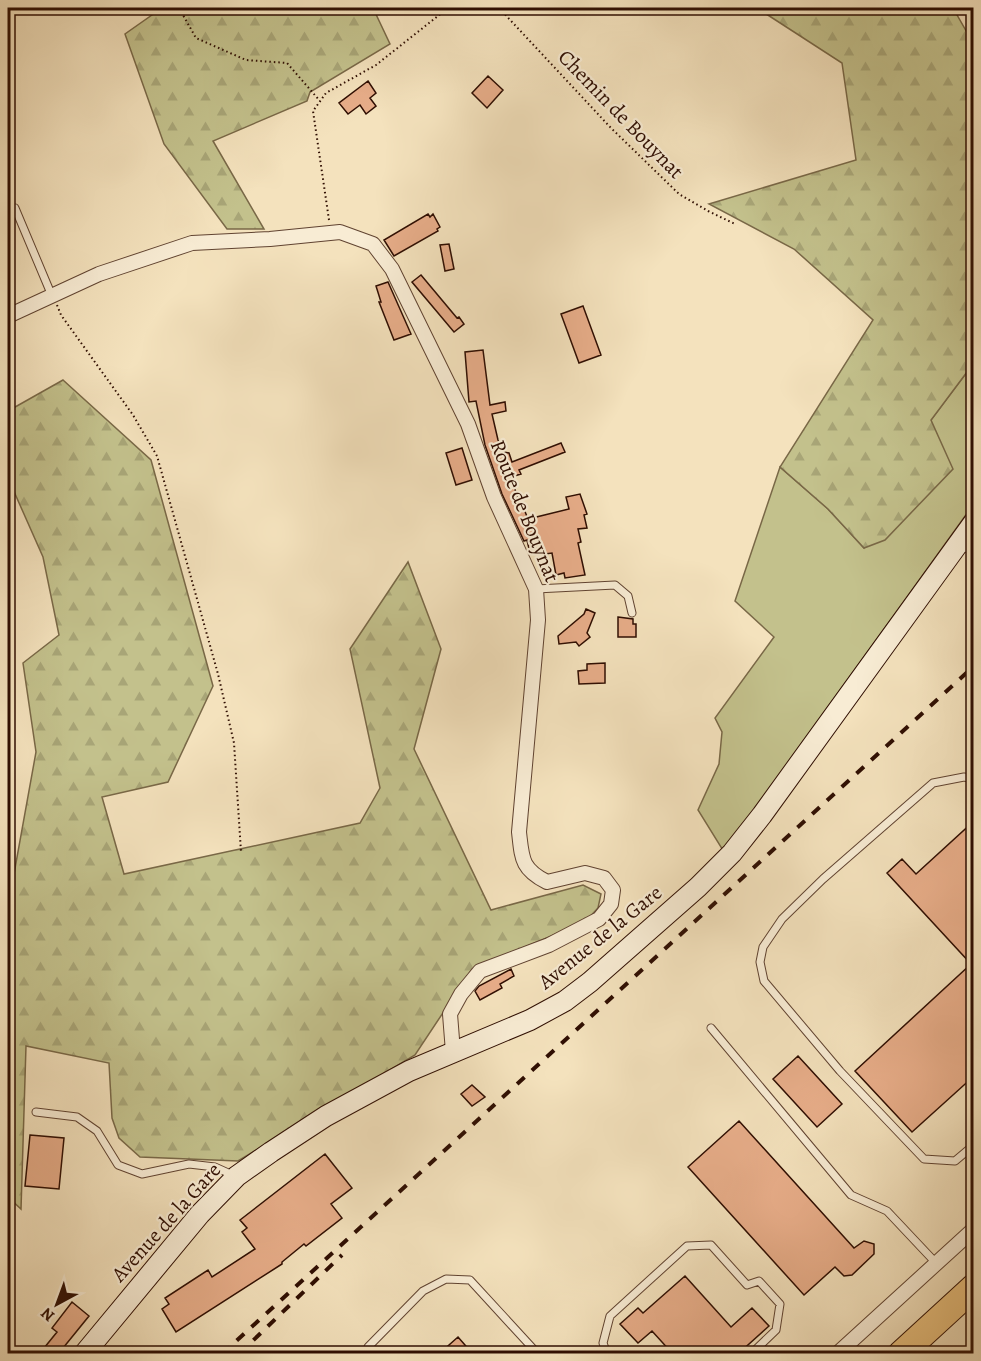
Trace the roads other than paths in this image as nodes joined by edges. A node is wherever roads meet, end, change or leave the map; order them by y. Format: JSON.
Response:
{"nodes":[{"id":1,"x":15,"y":208,"type":"dead end"},
{"id":2,"x":52,"y":296,"type":"junction"},
{"id":3,"x":8,"y":316,"type":"edge"},
{"id":4,"x":974,"y":522,"type":"edge"},
{"id":5,"x":966,"y":548,"type":"edge"},
{"id":6,"x":536,"y":589,"type":"junction"},
{"id":7,"x":632,"y":613,"type":"dead end"},
{"id":8,"x":974,"y":779,"type":"edge"},
{"id":9,"x":711,"y":1028,"type":"dead end"},
{"id":10,"x":453,"y":1052,"type":"junction"},
{"id":11,"x":36,"y":1112,"type":"dead end"},
{"id":12,"x":974,"y":1145,"type":"edge"},
{"id":13,"x":237,"y":1176,"type":"junction"},
{"id":14,"x":974,"y":1229,"type":"edge"},
{"id":15,"x":936,"y":1263,"type":"junction"},
{"id":16,"x":974,"y":1287,"type":"edge"},
{"id":17,"x":974,"y":1310,"type":"edge"},
{"id":18,"x":84,"y":1353,"type":"edge"},
{"id":19,"x":368,"y":1353,"type":"edge"},
{"id":20,"x":538,"y":1353,"type":"edge"},
{"id":21,"x":608,"y":1353,"type":"edge"},
{"id":22,"x":751,"y":1353,"type":"edge"},
{"id":23,"x":837,"y":1353,"type":"edge"},
{"id":24,"x":901,"y":1353,"type":"edge"},
{"id":25,"x":926,"y":1353,"type":"edge"}],
"edges":[{"from":1,"to":2,"type":"lane"},
{"from":2,"to":3,"type":"street","name":"Route de Bouynat"},
{"from":2,"to":6,"type":"street","name":"Route de Bouynat"},
{"from":4,"to":5,"type":"street","name":"Avenue de la Gare"},
{"from":5,"to":10,"type":"street","name":"Avenue de la Gare"},
{"from":6,"to":7,"type":"lane"},
{"from":6,"to":10,"type":"street","name":"Route de Bouynat"},
{"from":8,"to":12,"type":"lane"},
{"from":9,"to":15,"type":"lane"},
{"from":10,"to":13,"type":"street","name":"Avenue de la Gare"},
{"from":11,"to":13,"type":"lane"},
{"from":13,"to":18,"type":"street","name":"Avenue de la Gare"},
{"from":14,"to":15,"type":"street"},
{"from":15,"to":23,"type":"street"},
{"from":16,"to":24,"type":"highway"},
{"from":17,"to":25,"type":"highway"},
{"from":19,"to":20,"type":"lane"},
{"from":21,"to":22,"type":"lane"}]}
